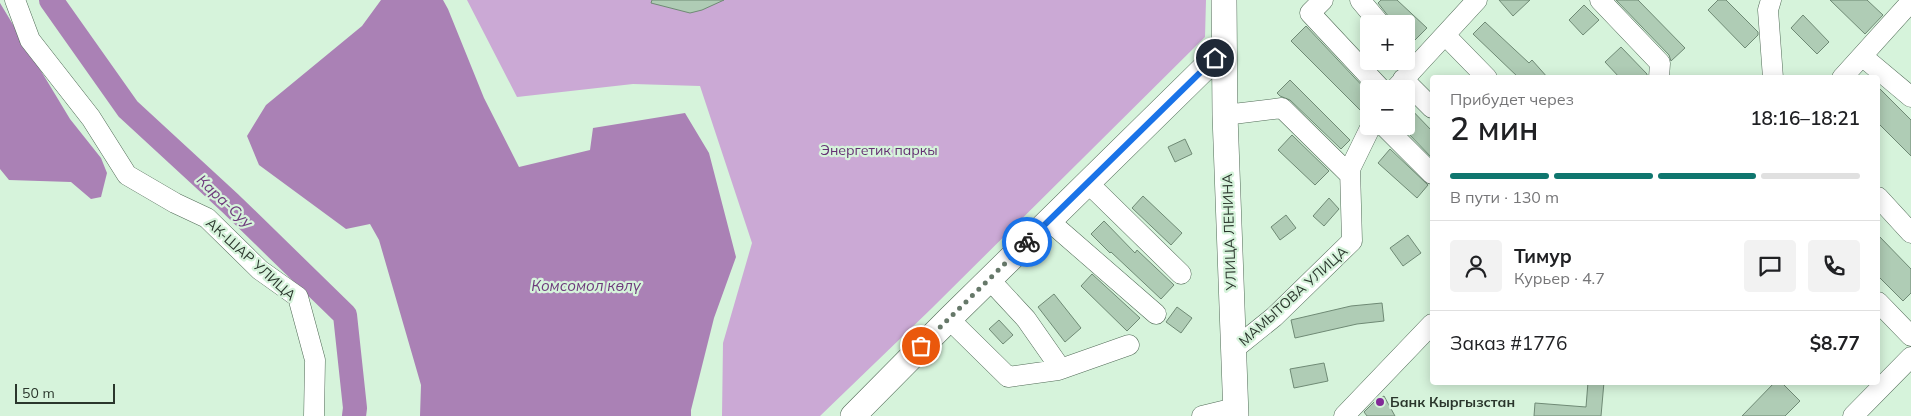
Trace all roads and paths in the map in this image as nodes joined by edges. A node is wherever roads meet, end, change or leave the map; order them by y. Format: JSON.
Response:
{"nodes":[{"id":1,"x":15,"y":0,"type":"edge"},
{"id":2,"x":1224,"y":0,"type":"edge"},
{"id":3,"x":1323,"y":0,"type":"edge"},
{"id":4,"x":1360,"y":0,"type":"edge"},
{"id":5,"x":1476,"y":0,"type":"edge"},
{"id":6,"x":1600,"y":0,"type":"edge"},
{"id":7,"x":1771,"y":0,"type":"edge"},
{"id":8,"x":1907,"y":4,"type":"edge"},
{"id":9,"x":1372,"y":15,"type":"edge"},
{"id":10,"x":1444,"y":35,"type":"junction"},
{"id":11,"x":1224,"y":49,"type":"junction"},
{"id":12,"x":1862,"y":56,"type":"junction"},
{"id":13,"x":1405,"y":72,"type":"edge"},
{"id":14,"x":1484,"y":75,"type":"edge"},
{"id":15,"x":1660,"y":75,"type":"edge"},
{"id":16,"x":1773,"y":75,"type":"edge"},
{"id":17,"x":1845,"y":75,"type":"edge"},
{"id":18,"x":1373,"y":80,"type":"edge"},
{"id":19,"x":1911,"y":97,"type":"edge"},
{"id":20,"x":1430,"y":105,"type":"edge"},
{"id":21,"x":1225,"y":115,"type":"junction"},
{"id":22,"x":1367,"y":135,"type":"edge"},
{"id":23,"x":1393,"y":135,"type":"edge"},
{"id":24,"x":1430,"y":172,"type":"edge"},
{"id":25,"x":1350,"y":174,"type":"junction"},
{"id":26,"x":1088,"y":183,"type":"junction"},
{"id":27,"x":1880,"y":199,"type":"edge"},
{"id":28,"x":1050,"y":221,"type":"junction"},
{"id":29,"x":1911,"y":233,"type":"edge"},
{"id":30,"x":1181,"y":274,"type":"dead end"},
{"id":31,"x":989,"y":280,"type":"junction"},
{"id":32,"x":1880,"y":304,"type":"edge"},
{"id":33,"x":1156,"y":314,"type":"dead end"},
{"id":34,"x":948,"y":319,"type":"junction"},
{"id":35,"x":1430,"y":326,"type":"edge"},
{"id":36,"x":1911,"y":336,"type":"edge"},
{"id":37,"x":1129,"y":346,"type":"dead end"},
{"id":38,"x":1233,"y":350,"type":"junction"},
{"id":39,"x":1908,"y":367,"type":"edge"},
{"id":40,"x":1061,"y":369,"type":"junction"},
{"id":41,"x":1880,"y":383,"type":"edge"},
{"id":42,"x":1874,"y":386,"type":"edge"},
{"id":43,"x":1235,"y":412,"type":"edge"},
{"id":44,"x":314,"y":416,"type":"edge"},
{"id":45,"x":853,"y":416,"type":"edge"},
{"id":46,"x":1202,"y":416,"type":"edge"},
{"id":47,"x":1344,"y":416,"type":"edge"},
{"id":48,"x":1853,"y":416,"type":"edge"}],
"edges":[{"from":1,"to":44,"type":"street","name":"АК-ШАР УЛИЦА"},
{"from":2,"to":11,"type":"main road","name":"УЛИЦА ЛЕНИНА"},
{"from":3,"to":18,"type":"street"},
{"from":4,"to":9,"type":"street"},
{"from":5,"to":10,"type":"street"},
{"from":6,"to":15,"type":"street"},
{"from":7,"to":16,"type":"street"},
{"from":8,"to":12,"type":"street"},
{"from":10,"to":13,"type":"street"},
{"from":10,"to":14,"type":"street"},
{"from":11,"to":21,"type":"main road","name":"УЛИЦА ЛЕНИНА"},
{"from":11,"to":26,"type":"main road"},
{"from":12,"to":17,"type":"street"},
{"from":12,"to":19,"type":"street"},
{"from":13,"to":20,"type":"street"},
{"from":21,"to":25,"type":"street"},
{"from":21,"to":38,"type":"main road","name":"УЛИЦА ЛЕНИНА"},
{"from":22,"to":25,"type":"street","name":"МАМЫТОВА УЛИЦА"},
{"from":23,"to":24,"type":"street"},
{"from":25,"to":38,"type":"street","name":"МАМЫТОВА УЛИЦА"},
{"from":26,"to":28,"type":"main road"},
{"from":26,"to":30,"type":"street"},
{"from":27,"to":29,"type":"street"},
{"from":28,"to":31,"type":"main road"},
{"from":28,"to":33,"type":"street"},
{"from":31,"to":34,"type":"main road"},
{"from":31,"to":40,"type":"street"},
{"from":32,"to":36,"type":"street"},
{"from":34,"to":40,"type":"street"},
{"from":34,"to":45,"type":"main road"},
{"from":35,"to":47,"type":"street"},
{"from":37,"to":40,"type":"street"},
{"from":38,"to":43,"type":"main road","name":"УЛИЦА ЛЕНИНА"},
{"from":39,"to":41,"type":"street"},
{"from":42,"to":48,"type":"street"},
{"from":43,"to":46,"type":"street"}]}
